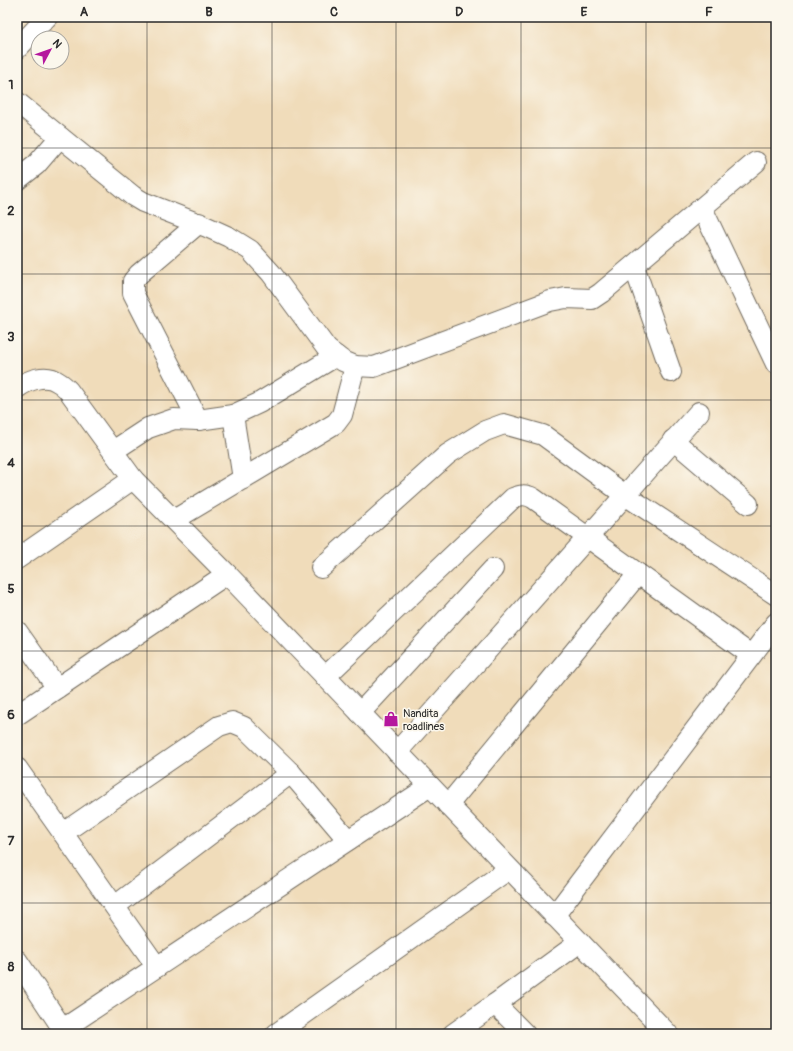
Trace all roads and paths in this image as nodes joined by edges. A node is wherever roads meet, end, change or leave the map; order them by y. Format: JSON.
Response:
{"nodes":[{"id":1,"x":47,"y":17,"type":"edge"},
{"id":2,"x":17,"y":49,"type":"edge"},
{"id":3,"x":17,"y":102,"type":"edge"},
{"id":4,"x":60,"y":137,"type":"junction"},
{"id":5,"x":756,"y":162,"type":"dead end"},
{"id":6,"x":17,"y":180,"type":"edge"},
{"id":7,"x":702,"y":208,"type":"junction"},
{"id":8,"x":199,"y":223,"type":"junction"},
{"id":9,"x":634,"y":266,"type":"junction"},
{"id":10,"x":336,"y":356,"type":"junction"},
{"id":11,"x":776,"y":364,"type":"edge"},
{"id":12,"x":355,"y":366,"type":"junction"},
{"id":13,"x":671,"y":372,"type":"dead end"},
{"id":14,"x":17,"y":388,"type":"edge"},
{"id":15,"x":698,"y":412,"type":"dead end"},
{"id":16,"x":233,"y":415,"type":"junction"},
{"id":17,"x":198,"y":420,"type":"junction"},
{"id":18,"x":673,"y":440,"type":"junction"},
{"id":19,"x":113,"y":451,"type":"junction"},
{"id":20,"x":133,"y":479,"type":"junction"},
{"id":21,"x":243,"y":479,"type":"junction"},
{"id":22,"x":625,"y":495,"type":"junction"},
{"id":23,"x":748,"y":504,"type":"dead end"},
{"id":24,"x":174,"y":520,"type":"junction"},
{"id":25,"x":587,"y":538,"type":"junction"},
{"id":26,"x":17,"y":559,"type":"edge"},
{"id":27,"x":321,"y":568,"type":"dead end"},
{"id":28,"x":493,"y":569,"type":"dead end"},
{"id":29,"x":227,"y":574,"type":"junction"},
{"id":30,"x":638,"y":574,"type":"junction"},
{"id":31,"x":776,"y":595,"type":"edge"},
{"id":32,"x":776,"y":623,"type":"edge"},
{"id":33,"x":17,"y":631,"type":"edge"},
{"id":34,"x":751,"y":655,"type":"junction"},
{"id":35,"x":325,"y":677,"type":"junction"},
{"id":36,"x":57,"y":688,"type":"junction"},
{"id":37,"x":360,"y":713,"type":"junction"},
{"id":38,"x":17,"y":715,"type":"edge"},
{"id":39,"x":397,"y":752,"type":"junction"},
{"id":40,"x":17,"y":768,"type":"edge"},
{"id":41,"x":291,"y":773,"type":"junction"},
{"id":42,"x":430,"y":786,"type":"junction"},
{"id":43,"x":448,"y":805,"type":"junction"},
{"id":44,"x":63,"y":833,"type":"junction"},
{"id":45,"x":348,"y":840,"type":"junction"},
{"id":46,"x":509,"y":869,"type":"junction"},
{"id":47,"x":115,"y":906,"type":"junction"},
{"id":48,"x":554,"y":916,"type":"junction"},
{"id":49,"x":580,"y":942,"type":"junction"},
{"id":50,"x":17,"y":960,"type":"edge"},
{"id":51,"x":157,"y":967,"type":"junction"},
{"id":52,"x":495,"y":1004,"type":"junction"},
{"id":53,"x":65,"y":1032,"type":"edge"},
{"id":54,"x":276,"y":1034,"type":"edge"},
{"id":55,"x":453,"y":1034,"type":"edge"},
{"id":56,"x":525,"y":1034,"type":"edge"},
{"id":57,"x":668,"y":1034,"type":"edge"}],
"edges":[{"from":1,"to":2,"type":"street"},
{"from":3,"to":4,"type":"street"},
{"from":4,"to":6,"type":"street"},
{"from":4,"to":8,"type":"street"},
{"from":5,"to":7,"type":"street"},
{"from":7,"to":9,"type":"street"},
{"from":7,"to":11,"type":"street"},
{"from":8,"to":10,"type":"street"},
{"from":8,"to":17,"type":"street"},
{"from":9,"to":12,"type":"street"},
{"from":9,"to":13,"type":"street"},
{"from":10,"to":12,"type":"street"},
{"from":10,"to":16,"type":"street"},
{"from":12,"to":21,"type":"street"},
{"from":14,"to":19,"type":"street"},
{"from":15,"to":18,"type":"street"},
{"from":16,"to":17,"type":"street"},
{"from":16,"to":21,"type":"street"},
{"from":17,"to":19,"type":"street"},
{"from":18,"to":22,"type":"street"},
{"from":18,"to":23,"type":"street"},
{"from":19,"to":20,"type":"street"},
{"from":20,"to":24,"type":"street"},
{"from":20,"to":26,"type":"street"},
{"from":21,"to":24,"type":"street"},
{"from":22,"to":25,"type":"street"},
{"from":22,"to":27,"type":"street"},
{"from":22,"to":31,"type":"street"},
{"from":24,"to":29,"type":"street"},
{"from":25,"to":30,"type":"street"},
{"from":25,"to":35,"type":"street"},
{"from":25,"to":39,"type":"street"},
{"from":28,"to":37,"type":"street"},
{"from":29,"to":35,"type":"street"},
{"from":29,"to":36,"type":"street"},
{"from":30,"to":34,"type":"street"},
{"from":30,"to":43,"type":"street"},
{"from":32,"to":34,"type":"street"},
{"from":33,"to":36,"type":"street"},
{"from":34,"to":48,"type":"street"},
{"from":35,"to":37,"type":"street"},
{"from":36,"to":38,"type":"street"},
{"from":37,"to":39,"type":"street"},
{"from":39,"to":42,"type":"street"},
{"from":40,"to":44,"type":"street"},
{"from":41,"to":44,"type":"street"},
{"from":41,"to":45,"type":"street"},
{"from":41,"to":47,"type":"street"},
{"from":42,"to":43,"type":"street"},
{"from":42,"to":45,"type":"street"},
{"from":43,"to":46,"type":"street"},
{"from":44,"to":47,"type":"street"},
{"from":45,"to":51,"type":"street"},
{"from":46,"to":48,"type":"street"},
{"from":46,"to":54,"type":"street"},
{"from":47,"to":51,"type":"street"},
{"from":48,"to":49,"type":"street"},
{"from":49,"to":52,"type":"street"},
{"from":49,"to":57,"type":"street"},
{"from":50,"to":53,"type":"street"},
{"from":51,"to":53,"type":"street"},
{"from":52,"to":55,"type":"street"},
{"from":52,"to":56,"type":"street"}]}
